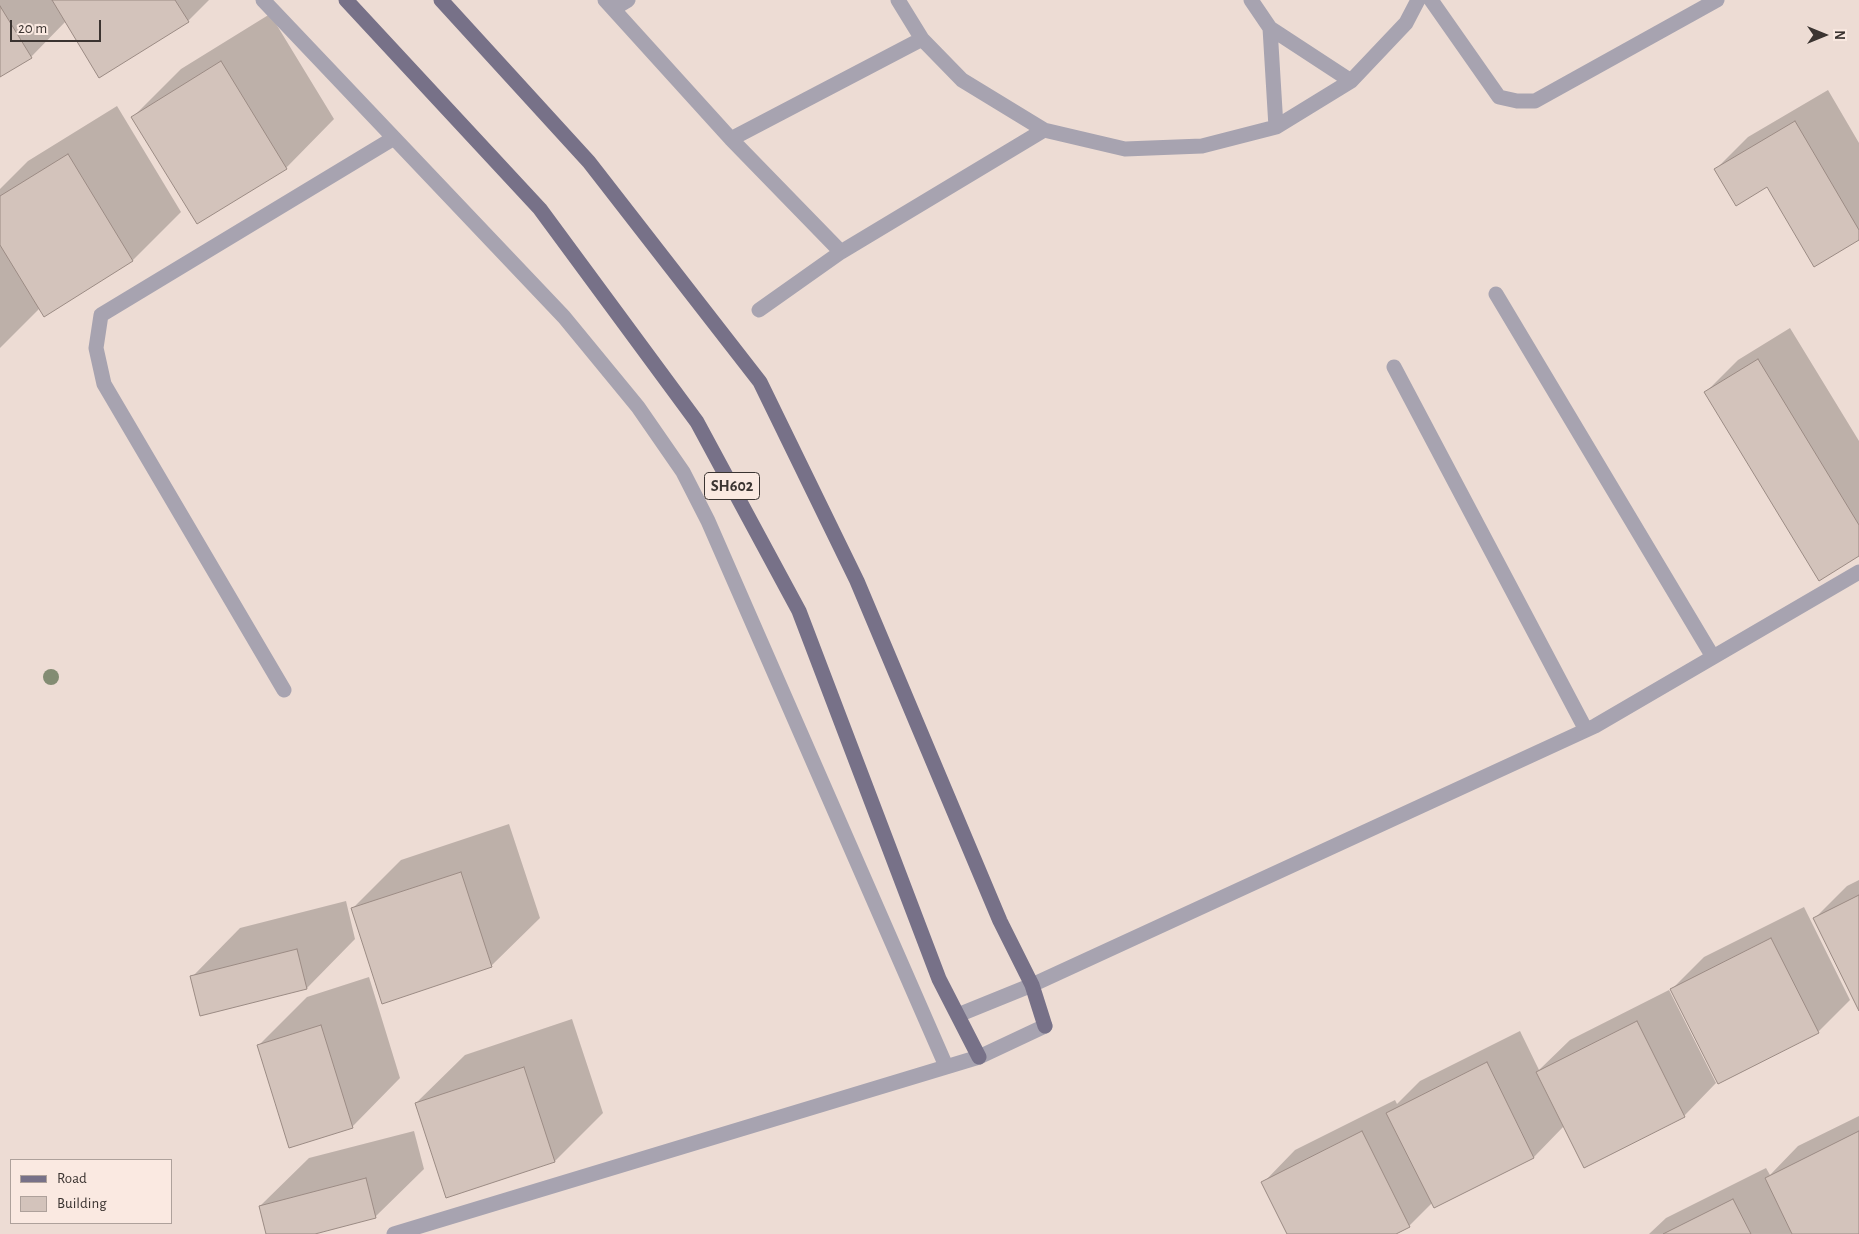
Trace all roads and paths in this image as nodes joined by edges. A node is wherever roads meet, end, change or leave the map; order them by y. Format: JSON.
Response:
{"nodes":[{"id":1,"x":263,"y":0,"type":"edge"},
{"id":2,"x":346,"y":0,"type":"edge"},
{"id":3,"x":441,"y":0,"type":"edge"},
{"id":4,"x":628,"y":0,"type":"edge"},
{"id":5,"x":898,"y":0,"type":"edge"},
{"id":6,"x":1251,"y":0,"type":"edge"},
{"id":7,"x":1418,"y":0,"type":"edge"},
{"id":8,"x":1431,"y":0,"type":"edge"},
{"id":9,"x":1717,"y":0,"type":"edge"},
{"id":10,"x":609,"y":5,"type":"edge"},
{"id":11,"x":1270,"y":28,"type":"junction"},
{"id":12,"x":922,"y":39,"type":"junction"},
{"id":13,"x":1351,"y":81,"type":"junction"},
{"id":14,"x":1276,"y":127,"type":"junction"},
{"id":15,"x":1044,"y":130,"type":"junction"},
{"id":16,"x":394,"y":138,"type":"junction"},
{"id":17,"x":731,"y":139,"type":"junction"},
{"id":18,"x":841,"y":252,"type":"junction"},
{"id":19,"x":1496,"y":294,"type":"dead end"},
{"id":20,"x":759,"y":310,"type":"dead end"},
{"id":21,"x":1394,"y":367,"type":"dead end"},
{"id":22,"x":1859,"y":572,"type":"edge"},
{"id":23,"x":1713,"y":658,"type":"junction"},
{"id":24,"x":284,"y":690,"type":"dead end"},
{"id":25,"x":1586,"y":730,"type":"junction"},
{"id":26,"x":1032,"y":984,"type":"junction"},
{"id":27,"x":958,"y":1015,"type":"junction"},
{"id":28,"x":1045,"y":1026,"type":"joint"},
{"id":29,"x":979,"y":1057,"type":"junction"},
{"id":30,"x":946,"y":1066,"type":"junction"},
{"id":31,"x":394,"y":1234,"type":"edge"}],
"edges":[{"from":1,"to":16,"type":"street"},
{"from":2,"to":27,"type":"main road","number":"SH602"},
{"from":3,"to":26,"type":"main road"},
{"from":4,"to":10,"type":"street"},
{"from":5,"to":12,"type":"street"},
{"from":6,"to":11,"type":"street"},
{"from":7,"to":13,"type":"street"},
{"from":8,"to":9,"type":"street"},
{"from":10,"to":17,"type":"street"},
{"from":11,"to":13,"type":"street"},
{"from":11,"to":14,"type":"street"},
{"from":12,"to":15,"type":"street"},
{"from":12,"to":17,"type":"street"},
{"from":13,"to":14,"type":"street"},
{"from":14,"to":15,"type":"street"},
{"from":15,"to":18,"type":"street"},
{"from":16,"to":24,"type":"street"},
{"from":16,"to":30,"type":"street"},
{"from":17,"to":18,"type":"street"},
{"from":18,"to":20,"type":"street"},
{"from":19,"to":23,"type":"street"},
{"from":21,"to":25,"type":"street"},
{"from":22,"to":23,"type":"street"},
{"from":23,"to":25,"type":"street"},
{"from":25,"to":26,"type":"street"},
{"from":26,"to":27,"type":"street"},
{"from":26,"to":28,"type":"main road"},
{"from":27,"to":29,"type":"main road","number":"SH602"},
{"from":28,"to":29,"type":"street"},
{"from":29,"to":30,"type":"street"},
{"from":30,"to":31,"type":"street"}]}
